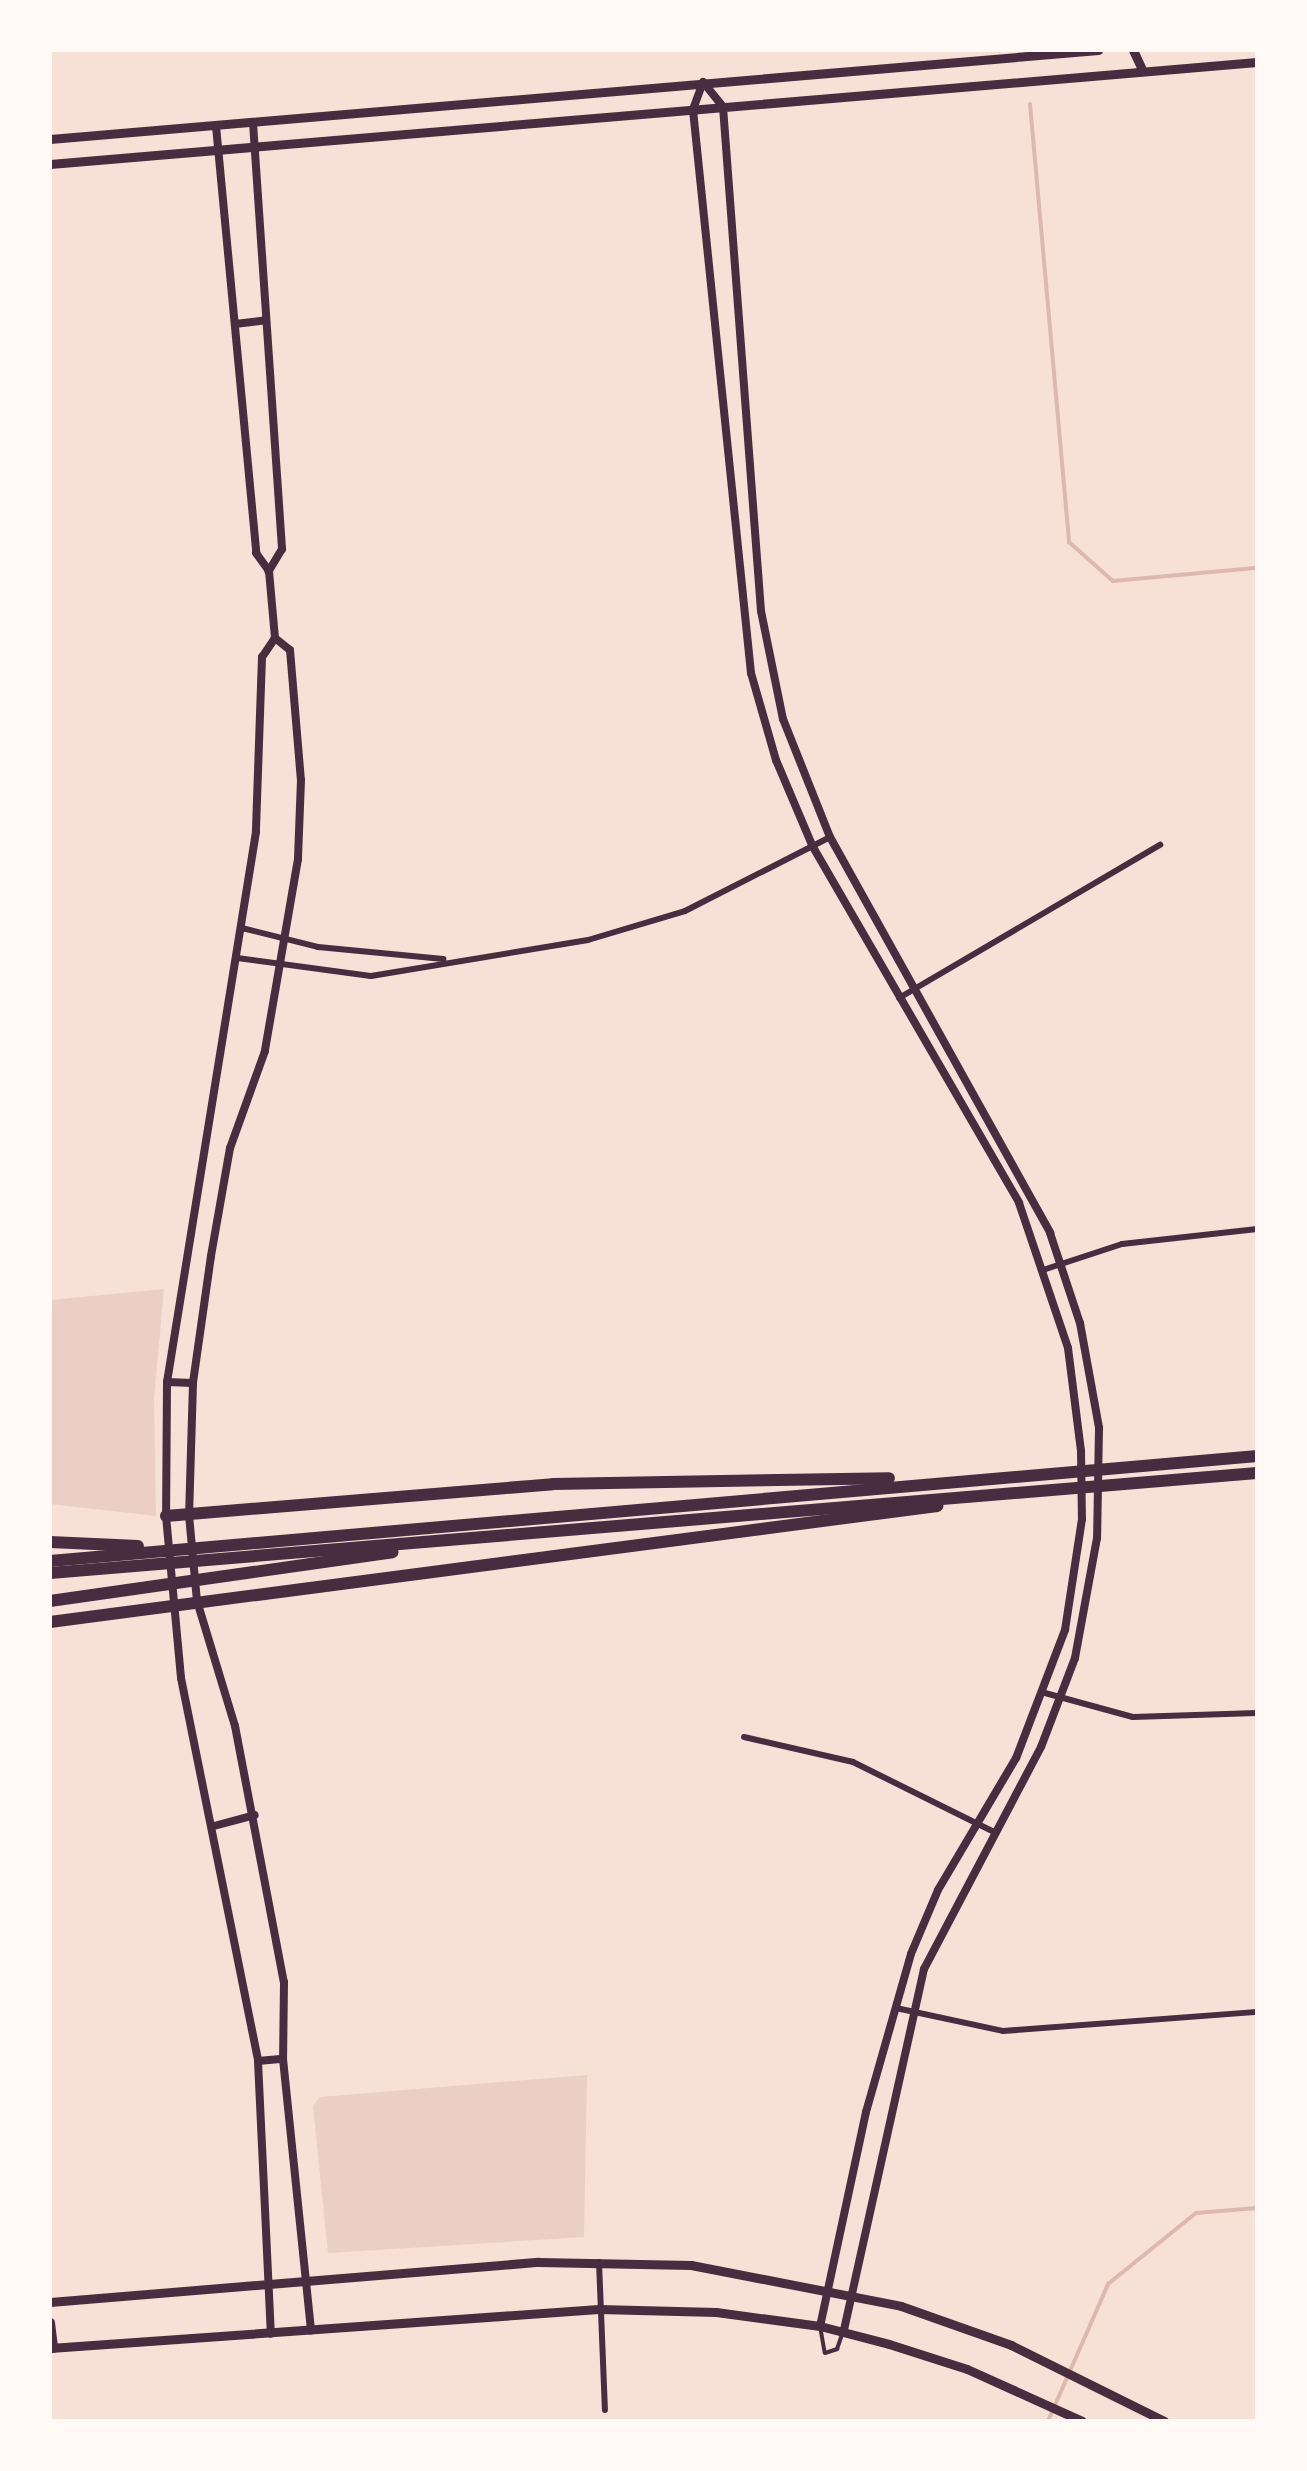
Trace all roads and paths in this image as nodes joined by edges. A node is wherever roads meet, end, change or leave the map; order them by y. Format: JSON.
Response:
{"nodes":[{"id":1,"x":1098,"y":50,"type":"edge"},
{"id":2,"x":1133,"y":50,"type":"edge"},
{"id":3,"x":975,"y":60,"type":"junction"},
{"id":4,"x":1257,"y":62,"type":"edge"},
{"id":5,"x":1143,"y":71,"type":"junction"},
{"id":6,"x":704,"y":82,"type":"junction"},
{"id":7,"x":977,"y":86,"type":"junction"},
{"id":8,"x":723,"y":107,"type":"junction"},
{"id":9,"x":693,"y":110,"type":"junction"},
{"id":10,"x":253,"y":123,"type":"junction"},
{"id":11,"x":216,"y":126,"type":"junction"},
{"id":12,"x":50,"y":139,"type":"edge"},
{"id":13,"x":255,"y":148,"type":"junction"},
{"id":14,"x":218,"y":151,"type":"junction"},
{"id":15,"x":50,"y":164,"type":"edge"},
{"id":16,"x":266,"y":320,"type":"junction"},
{"id":17,"x":234,"y":324,"type":"junction"},
{"id":18,"x":737,"y":324,"type":"junction"},
{"id":19,"x":715,"y":326,"type":"junction"},
{"id":20,"x":753,"y":526,"type":"junction"},
{"id":21,"x":733,"y":528,"type":"junction"},
{"id":22,"x":269,"y":571,"type":"junction"},
{"id":23,"x":275,"y":638,"type":"junction"},
{"id":24,"x":770,"y":669,"type":"junction"},
{"id":25,"x":751,"y":673,"type":"junction"},
{"id":26,"x":830,"y":838,"type":"junction"},
{"id":27,"x":1160,"y":845,"type":"dead end"},
{"id":28,"x":813,"y":847,"type":"junction"},
{"id":29,"x":242,"y":928,"type":"junction"},
{"id":30,"x":285,"y":939,"type":"junction"},
{"id":31,"x":237,"y":958,"type":"junction"},
{"id":32,"x":445,"y":960,"type":"junction"},
{"id":33,"x":279,"y":966,"type":"junction"},
{"id":34,"x":914,"y":988,"type":"junction"},
{"id":35,"x":898,"y":998,"type":"junction"},
{"id":36,"x":984,"y":1108,"type":"junction"},
{"id":37,"x":969,"y":1120,"type":"junction"},
{"id":38,"x":1257,"y":1230,"type":"edge"},
{"id":39,"x":1062,"y":1262,"type":"junction"},
{"id":40,"x":1046,"y":1269,"type":"junction"},
{"id":41,"x":168,"y":1382,"type":"junction"},
{"id":42,"x":193,"y":1384,"type":"junction"},
{"id":43,"x":1099,"y":1449,"type":"junction"},
{"id":44,"x":1081,"y":1451,"type":"junction"},
{"id":45,"x":1257,"y":1456,"type":"edge"},
{"id":46,"x":1257,"y":1474,"type":"edge"},
{"id":47,"x":996,"y":1476,"type":"junction"},
{"id":48,"x":1004,"y":1492,"type":"junction"},
{"id":49,"x":189,"y":1514,"type":"junction"},
{"id":50,"x":166,"y":1516,"type":"junction"},
{"id":51,"x":574,"y":1529,"type":"junction"},
{"id":52,"x":50,"y":1542,"type":"edge"},
{"id":53,"x":262,"y":1549,"type":"junction"},
{"id":54,"x":108,"y":1557,"type":"junction"},
{"id":55,"x":50,"y":1561,"type":"edge"},
{"id":56,"x":50,"y":1573,"type":"edge"},
{"id":57,"x":50,"y":1601,"type":"edge"},
{"id":58,"x":196,"y":1601,"type":"junction"},
{"id":59,"x":171,"y":1604,"type":"junction"},
{"id":60,"x":50,"y":1622,"type":"edge"},
{"id":61,"x":1045,"y":1692,"type":"junction"},
{"id":62,"x":1061,"y":1700,"type":"junction"},
{"id":63,"x":1257,"y":1712,"type":"edge"},
{"id":64,"x":744,"y":1737,"type":"dead end"},
{"id":65,"x":255,"y":1815,"type":"junction"},
{"id":66,"x":978,"y":1822,"type":"junction"},
{"id":67,"x":214,"y":1826,"type":"junction"},
{"id":68,"x":994,"y":1832,"type":"junction"},
{"id":69,"x":894,"y":2008,"type":"junction"},
{"id":70,"x":910,"y":2012,"type":"junction"},
{"id":71,"x":1257,"y":2012,"type":"edge"},
{"id":72,"x":283,"y":2059,"type":"junction"},
{"id":73,"x":258,"y":2061,"type":"junction"},
{"id":74,"x":599,"y":2262,"type":"junction"},
{"id":75,"x":308,"y":2279,"type":"junction"},
{"id":76,"x":269,"y":2283,"type":"junction"},
{"id":77,"x":829,"y":2287,"type":"junction"},
{"id":78,"x":854,"y":2292,"type":"junction"},
{"id":79,"x":50,"y":2302,"type":"edge"},
{"id":80,"x":599,"y":2308,"type":"junction"},
{"id":81,"x":50,"y":2322,"type":"edge"},
{"id":82,"x":820,"y":2326,"type":"junction"},
{"id":83,"x":311,"y":2331,"type":"junction"},
{"id":84,"x":844,"y":2331,"type":"junction"},
{"id":85,"x":271,"y":2334,"type":"junction"},
{"id":86,"x":52,"y":2348,"type":"edge"},
{"id":87,"x":605,"y":2410,"type":"dead end"},
{"id":88,"x":1082,"y":2421,"type":"edge"},
{"id":89,"x":1164,"y":2421,"type":"edge"}],
"edges":[{"from":1,"to":3,"type":"main road"},
{"from":2,"to":5,"type":"main road"},
{"from":3,"to":6,"type":"main road"},
{"from":3,"to":7,"type":"main road"},
{"from":4,"to":5,"type":"main road"},
{"from":5,"to":7,"type":"main road"},
{"from":6,"to":8,"type":"street"},
{"from":6,"to":9,"type":"street"},
{"from":6,"to":10,"type":"main road"},
{"from":7,"to":8,"type":"main road"},
{"from":8,"to":9,"type":"main road"},
{"from":8,"to":18,"type":"street"},
{"from":9,"to":13,"type":"main road"},
{"from":9,"to":19,"type":"street"},
{"from":10,"to":11,"type":"main road"},
{"from":10,"to":13,"type":"street"},
{"from":11,"to":12,"type":"main road"},
{"from":11,"to":14,"type":"street"},
{"from":13,"to":14,"type":"main road"},
{"from":13,"to":16,"type":"street"},
{"from":14,"to":15,"type":"main road"},
{"from":14,"to":17,"type":"street"},
{"from":16,"to":17,"type":"street"},
{"from":16,"to":22,"type":"street"},
{"from":17,"to":22,"type":"street"},
{"from":18,"to":19,"type":"street"},
{"from":18,"to":20,"type":"street"},
{"from":19,"to":21,"type":"street"},
{"from":20,"to":21,"type":"street"},
{"from":20,"to":24,"type":"street"},
{"from":21,"to":25,"type":"street"},
{"from":22,"to":23,"type":"street"},
{"from":23,"to":29,"type":"street"},
{"from":23,"to":30,"type":"street"},
{"from":24,"to":25,"type":"street"},
{"from":24,"to":26,"type":"street"},
{"from":25,"to":28,"type":"street"},
{"from":26,"to":28,"type":"street"},
{"from":26,"to":34,"type":"street"},
{"from":27,"to":34,"type":"street"},
{"from":28,"to":32,"type":"street"},
{"from":28,"to":35,"type":"street"},
{"from":29,"to":30,"type":"street"},
{"from":29,"to":31,"type":"street"},
{"from":30,"to":32,"type":"street"},
{"from":30,"to":33,"type":"street"},
{"from":31,"to":33,"type":"street"},
{"from":31,"to":41,"type":"street"},
{"from":32,"to":33,"type":"street"},
{"from":33,"to":42,"type":"street"},
{"from":34,"to":35,"type":"street"},
{"from":34,"to":36,"type":"street"},
{"from":35,"to":37,"type":"street"},
{"from":36,"to":37,"type":"street"},
{"from":36,"to":39,"type":"street"},
{"from":37,"to":40,"type":"street"},
{"from":38,"to":39,"type":"street"},
{"from":39,"to":40,"type":"street"},
{"from":39,"to":43,"type":"street"},
{"from":40,"to":44,"type":"street"},
{"from":41,"to":42,"type":"street"},
{"from":41,"to":50,"type":"street"},
{"from":42,"to":49,"type":"street"},
{"from":43,"to":44,"type":"street"},
{"from":43,"to":62,"type":"street"},
{"from":44,"to":61,"type":"street"},
{"from":45,"to":47,"type":"highway"},
{"from":46,"to":48,"type":"highway"},
{"from":47,"to":49,"type":"highway"},
{"from":47,"to":53,"type":"highway"},
{"from":48,"to":51,"type":"highway"},
{"from":48,"to":58,"type":"highway"},
{"from":49,"to":50,"type":"highway"},
{"from":49,"to":58,"type":"street"},
{"from":50,"to":59,"type":"street"},
{"from":51,"to":53,"type":"highway"},
{"from":51,"to":57,"type":"highway"},
{"from":52,"to":54,"type":"highway"},
{"from":53,"to":54,"type":"highway"},
{"from":53,"to":54,"type":"highway"},
{"from":54,"to":55,"type":"highway"},
{"from":54,"to":56,"type":"highway"},
{"from":58,"to":59,"type":"highway"},
{"from":58,"to":65,"type":"street"},
{"from":59,"to":60,"type":"highway"},
{"from":59,"to":67,"type":"street"},
{"from":61,"to":62,"type":"street"},
{"from":61,"to":66,"type":"street"},
{"from":62,"to":63,"type":"street"},
{"from":62,"to":68,"type":"street"},
{"from":64,"to":66,"type":"street"},
{"from":65,"to":67,"type":"street"},
{"from":65,"to":72,"type":"street"},
{"from":66,"to":68,"type":"street"},
{"from":66,"to":69,"type":"street"},
{"from":67,"to":73,"type":"street"},
{"from":68,"to":70,"type":"street"},
{"from":69,"to":70,"type":"street"},
{"from":69,"to":77,"type":"street"},
{"from":70,"to":71,"type":"street"},
{"from":70,"to":78,"type":"street"},
{"from":72,"to":73,"type":"street"},
{"from":72,"to":75,"type":"street"},
{"from":73,"to":76,"type":"street"},
{"from":74,"to":75,"type":"main road"},
{"from":74,"to":77,"type":"main road"},
{"from":74,"to":80,"type":"street"},
{"from":75,"to":76,"type":"main road"},
{"from":75,"to":83,"type":"street"},
{"from":76,"to":79,"type":"main road"},
{"from":76,"to":85,"type":"street"},
{"from":77,"to":78,"type":"main road"},
{"from":77,"to":82,"type":"street"},
{"from":78,"to":84,"type":"street"},
{"from":78,"to":89,"type":"main road"},
{"from":80,"to":82,"type":"main road"},
{"from":80,"to":83,"type":"main road"},
{"from":80,"to":87,"type":"street"},
{"from":81,"to":86,"type":"main road"},
{"from":82,"to":84,"type":"main road"},
{"from":82,"to":84,"type":"lane"},
{"from":83,"to":85,"type":"main road"},
{"from":84,"to":88,"type":"main road"},
{"from":85,"to":86,"type":"main road"}]}
